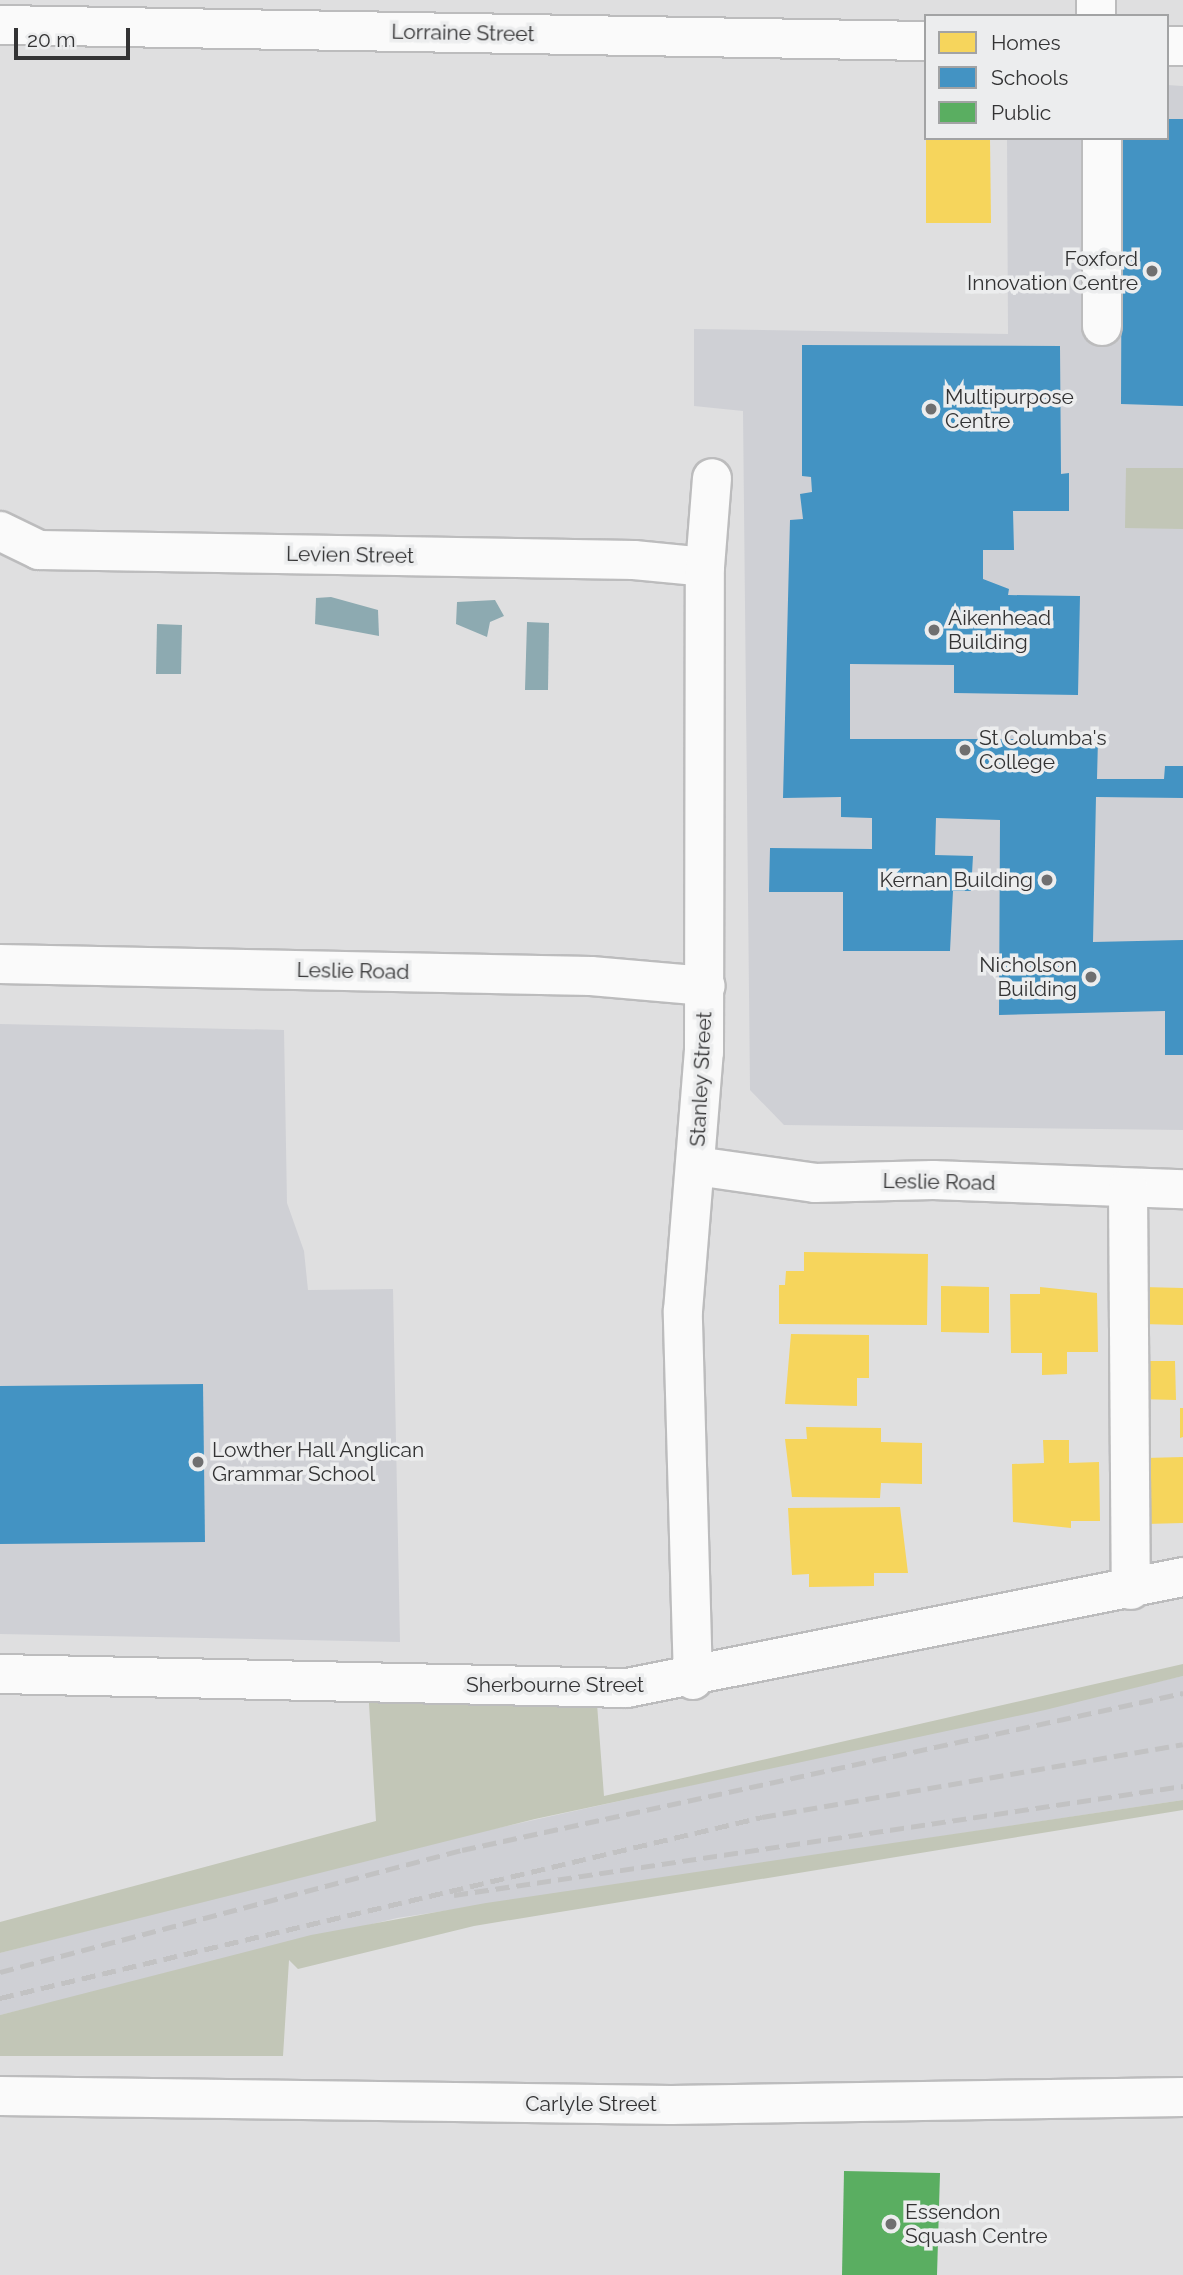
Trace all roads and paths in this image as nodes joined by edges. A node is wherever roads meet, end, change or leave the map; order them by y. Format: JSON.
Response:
{"nodes":[{"id":1,"x":4,"y":0,"type":"edge"},
{"id":2,"x":0,"y":18,"type":"edge"},
{"id":3,"x":0,"y":24,"type":"edge"},
{"id":4,"x":924,"y":41,"type":"edge"},
{"id":5,"x":1102,"y":140,"type":"edge"},
{"id":6,"x":1102,"y":326,"type":"dead end"},
{"id":7,"x":712,"y":478,"type":"dead end"},
{"id":8,"x":0,"y":531,"type":"edge"},
{"id":9,"x":705,"y":567,"type":"junction"},
{"id":10,"x":0,"y":964,"type":"edge"},
{"id":11,"x":706,"y":986,"type":"junction"},
{"id":12,"x":696,"y":1166,"type":"junction"},
{"id":13,"x":1128,"y":1188,"type":"junction"},
{"id":14,"x":1183,"y":1189,"type":"edge"},
{"id":15,"x":1183,"y":1577,"type":"edge"},
{"id":16,"x":1130,"y":1590,"type":"junction"},
{"id":17,"x":0,"y":1674,"type":"edge"},
{"id":18,"x":693,"y":1680,"type":"junction"},
{"id":19,"x":0,"y":2096,"type":"edge"},
{"id":20,"x":1183,"y":2097,"type":"edge"}],
"edges":[{"from":1,"to":2,"type":"street"},
{"from":3,"to":4,"type":"street","name":"Lorraine Street"},
{"from":5,"to":6,"type":"street"},
{"from":7,"to":9,"type":"street","name":"Stanley Street"},
{"from":8,"to":9,"type":"street","name":"Levien Street"},
{"from":9,"to":11,"type":"street","name":"Stanley Street"},
{"from":10,"to":11,"type":"street","name":"Leslie Road"},
{"from":11,"to":12,"type":"street","name":"Stanley Street"},
{"from":12,"to":13,"type":"street","name":"Leslie Road"},
{"from":12,"to":18,"type":"street","name":"Stanley Street"},
{"from":13,"to":14,"type":"street","name":"Leslie Road"},
{"from":13,"to":16,"type":"street"},
{"from":15,"to":16,"type":"street","name":"Sherbourne Street"},
{"from":16,"to":18,"type":"street","name":"Sherbourne Street"},
{"from":17,"to":18,"type":"street","name":"Sherbourne Street"},
{"from":19,"to":20,"type":"street","name":"Carlyle Street"}]}
